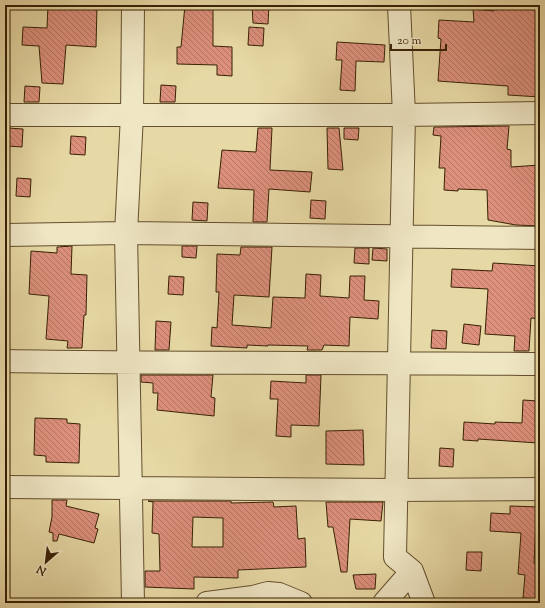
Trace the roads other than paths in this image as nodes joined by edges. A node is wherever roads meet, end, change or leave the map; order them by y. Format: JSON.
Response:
{"nodes":[{"id":1,"x":132,"y":5,"type":"edge"},
{"id":2,"x":399,"y":5,"type":"edge"},
{"id":3,"x":540,"y":113,"type":"edge"},
{"id":4,"x":5,"y":115,"type":"edge"},
{"id":5,"x":132,"y":115,"type":"junction"},
{"id":6,"x":404,"y":115,"type":"junction"},
{"id":7,"x":126,"y":233,"type":"junction"},
{"id":8,"x":5,"y":235,"type":"edge"},
{"id":9,"x":401,"y":236,"type":"junction"},
{"id":10,"x":540,"y":238,"type":"edge"},
{"id":11,"x":5,"y":361,"type":"edge"},
{"id":12,"x":399,"y":362,"type":"junction"},
{"id":13,"x":128,"y":363,"type":"junction"},
{"id":14,"x":540,"y":364,"type":"edge"},
{"id":15,"x":5,"y":486,"type":"edge"},
{"id":16,"x":131,"y":487,"type":"junction"},
{"id":17,"x":540,"y":489,"type":"edge"},
{"id":18,"x":396,"y":490,"type":"junction"},
{"id":19,"x":412,"y":571,"type":"junction"},
{"id":20,"x":133,"y":603,"type":"edge"},
{"id":21,"x":207,"y":603,"type":"edge"},
{"id":22,"x":301,"y":603,"type":"edge"},
{"id":23,"x":384,"y":603,"type":"edge"},
{"id":24,"x":424,"y":603,"type":"edge"}],
"edges":[{"from":1,"to":5,"type":"street"},
{"from":2,"to":6,"type":"street"},
{"from":3,"to":6,"type":"street"},
{"from":4,"to":5,"type":"street"},
{"from":5,"to":6,"type":"street"},
{"from":5,"to":7,"type":"street"},
{"from":6,"to":9,"type":"street"},
{"from":7,"to":8,"type":"street"},
{"from":7,"to":9,"type":"street"},
{"from":7,"to":13,"type":"street"},
{"from":9,"to":10,"type":"street"},
{"from":9,"to":12,"type":"street"},
{"from":11,"to":13,"type":"street"},
{"from":12,"to":13,"type":"street"},
{"from":12,"to":14,"type":"street"},
{"from":12,"to":18,"type":"street"},
{"from":13,"to":16,"type":"street"},
{"from":15,"to":16,"type":"street"},
{"from":16,"to":18,"type":"street"},
{"from":16,"to":20,"type":"street"},
{"from":17,"to":18,"type":"street"},
{"from":18,"to":19,"type":"street"},
{"from":19,"to":23,"type":"street"},
{"from":19,"to":24,"type":"street"},
{"from":21,"to":22,"type":"street"}]}
